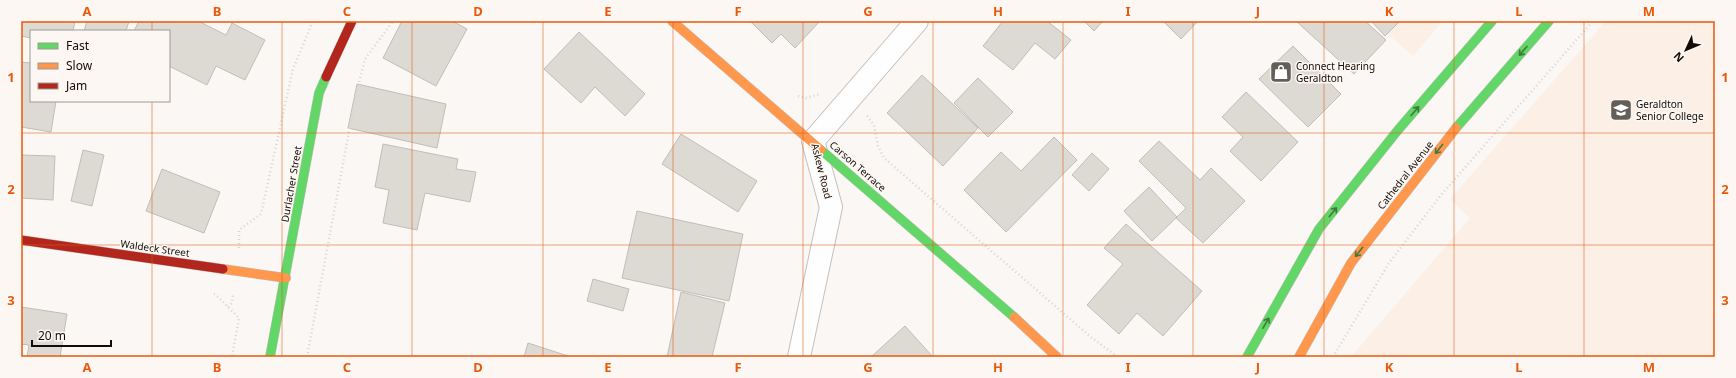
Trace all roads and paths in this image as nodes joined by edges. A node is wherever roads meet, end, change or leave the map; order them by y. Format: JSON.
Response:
{"nodes":[{"id":1,"x":312,"y":21,"type":"edge"},
{"id":2,"x":352,"y":21,"type":"edge"},
{"id":3,"x":393,"y":21,"type":"edge"},
{"id":4,"x":672,"y":21,"type":"edge"},
{"id":5,"x":917,"y":21,"type":"edge"},
{"id":6,"x":1492,"y":21,"type":"edge"},
{"id":7,"x":1549,"y":21,"type":"edge"},
{"id":8,"x":1593,"y":21,"type":"edge"},
{"id":9,"x":863,"y":112,"type":"dead end"},
{"id":10,"x":812,"y":141,"type":"junction"},
{"id":11,"x":21,"y":240,"type":"edge"},
{"id":12,"x":240,"y":241,"type":"dead end"},
{"id":13,"x":286,"y":278,"type":"junction"},
{"id":14,"x":208,"y":294,"type":"dead end"},
{"id":15,"x":232,"y":303,"type":"dead end"},
{"id":16,"x":228,"y":307,"type":"junction"},
{"id":17,"x":1028,"y":329,"type":"junction"},
{"id":18,"x":1066,"y":353,"type":"dead end"},
{"id":19,"x":232,"y":357,"type":"edge"},
{"id":20,"x":270,"y":357,"type":"edge"},
{"id":21,"x":307,"y":357,"type":"edge"},
{"id":22,"x":799,"y":357,"type":"edge"},
{"id":23,"x":1056,"y":357,"type":"edge"},
{"id":24,"x":1118,"y":357,"type":"edge"},
{"id":25,"x":1247,"y":357,"type":"edge"},
{"id":26,"x":1299,"y":357,"type":"edge"},
{"id":27,"x":1332,"y":357,"type":"edge"}],
"edges":[{"from":1,"to":12,"type":"path"},
{"from":2,"to":13,"type":"main road","name":"Durlacher Street"},
{"from":3,"to":21,"type":"path"},
{"from":4,"to":10,"type":"main road","name":"Carson Terrace"},
{"from":5,"to":10,"type":"street","name":"Askew Road"},
{"from":25,"to":6,"type":"main road","one_way":true},
{"from":7,"to":26,"type":"main road","name":"Cathedral Avenue","one_way":true},
{"from":8,"to":27,"type":"path"},
{"from":9,"to":24,"type":"path"},
{"from":10,"to":17,"type":"main road","name":"Carson Terrace"},
{"from":10,"to":22,"type":"street","name":"Askew Road"},
{"from":11,"to":13,"type":"main road","name":"Waldeck Street"},
{"from":13,"to":20,"type":"main road","name":"Durlacher Street"},
{"from":14,"to":16,"type":"path"},
{"from":15,"to":16,"type":"path"},
{"from":16,"to":19,"type":"path"},
{"from":17,"to":18,"type":"main road","name":"Carson Terrace"},
{"from":17,"to":23,"type":"main road","name":"Carson Terrace"}]}
